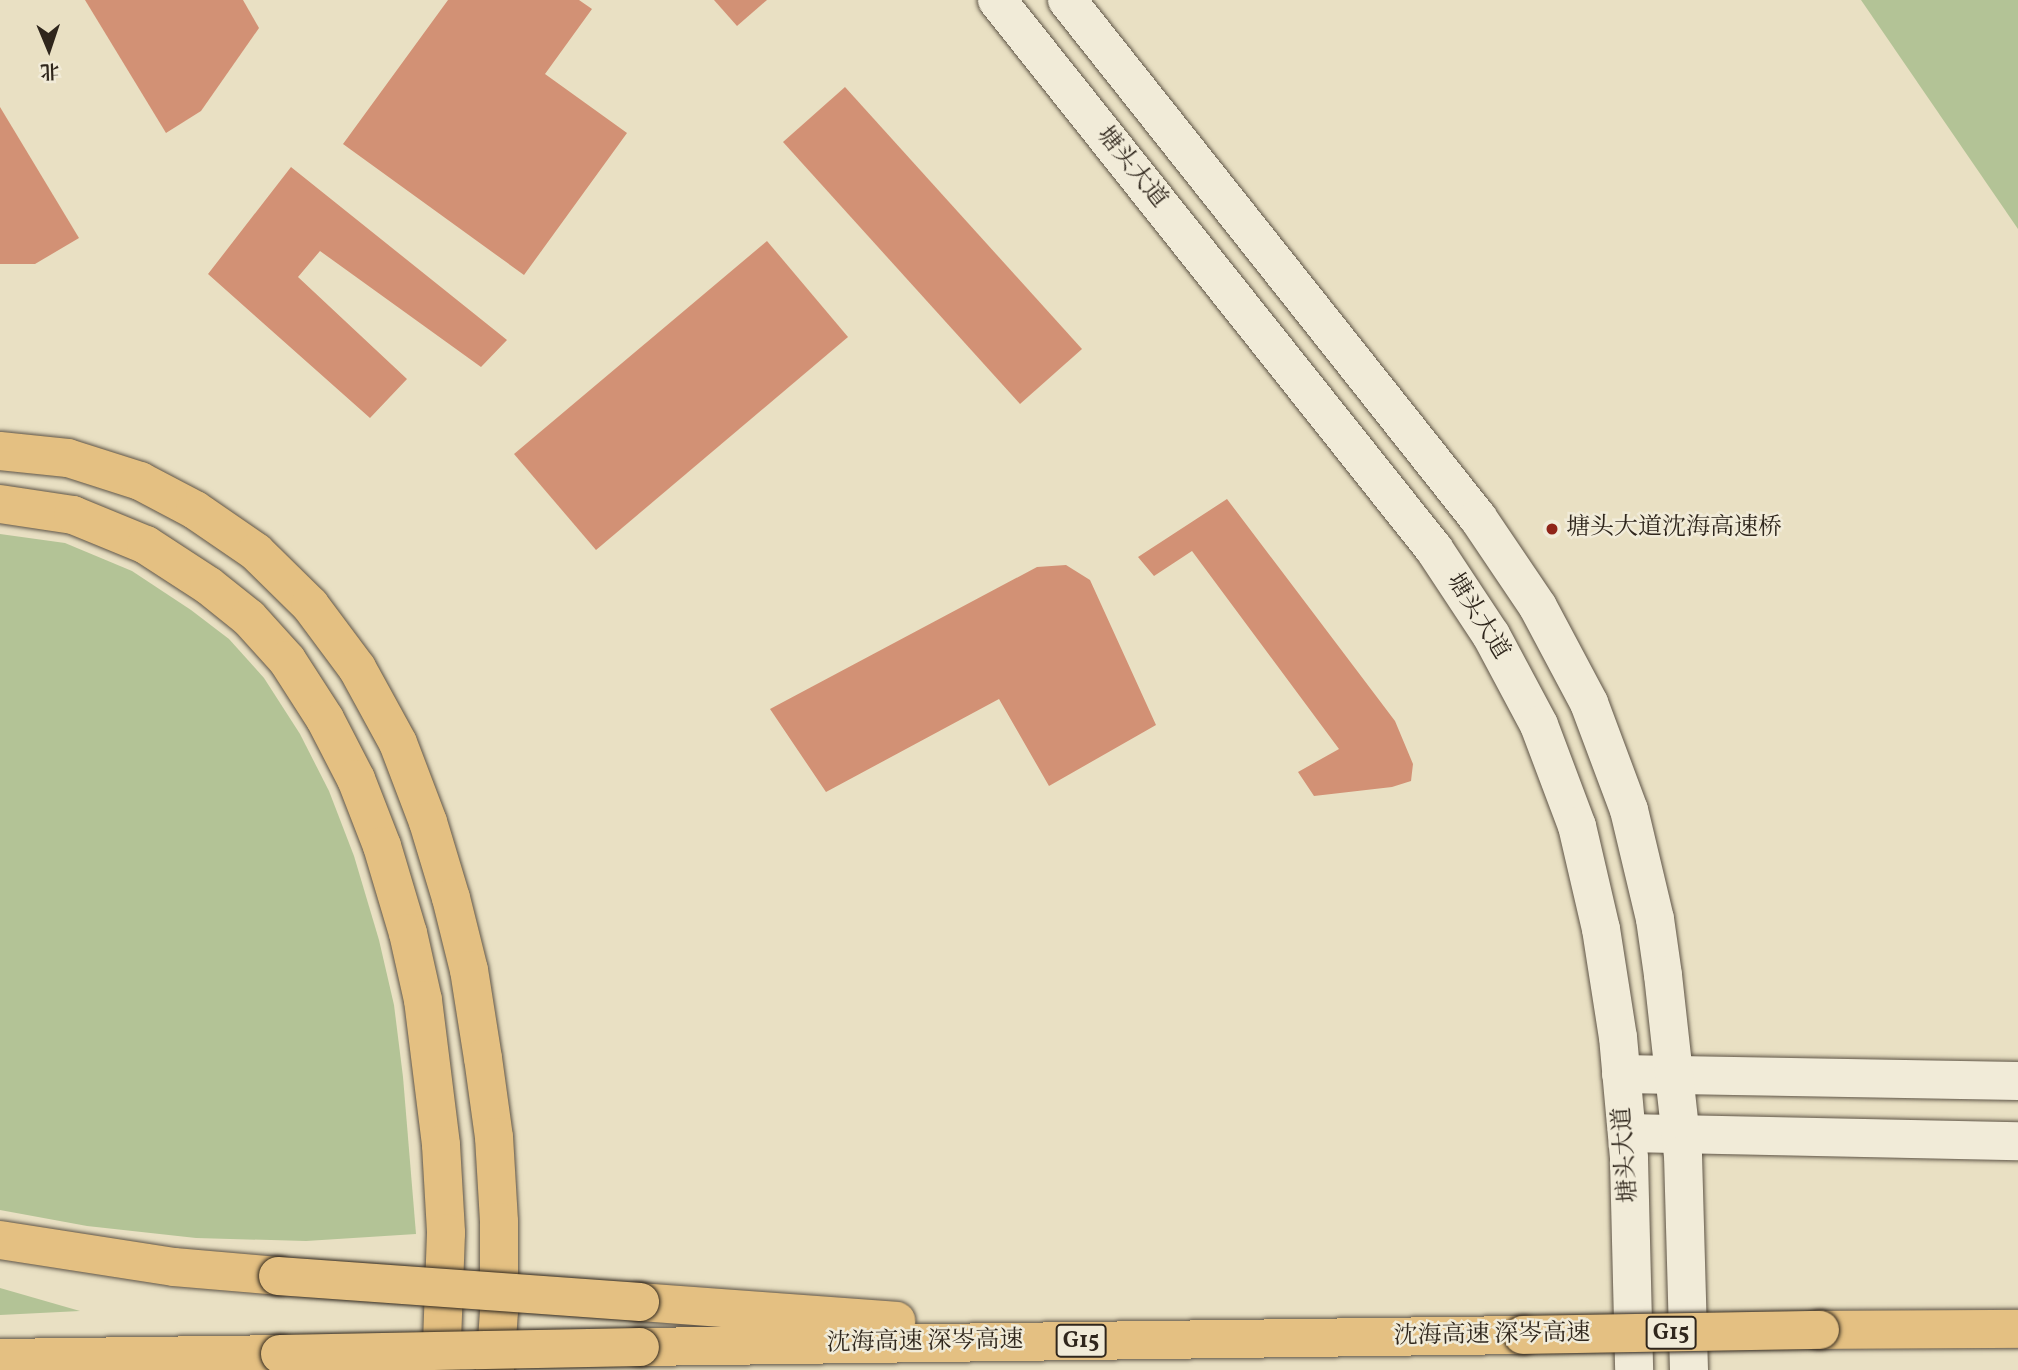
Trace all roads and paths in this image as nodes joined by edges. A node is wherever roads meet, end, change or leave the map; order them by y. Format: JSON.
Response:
{"nodes":[{"id":1,"x":997,"y":0,"type":"edge"},
{"id":2,"x":1067,"y":0,"type":"edge"},
{"id":3,"x":0,"y":451,"type":"edge"},
{"id":4,"x":0,"y":504,"type":"edge"},
{"id":5,"x":1621,"y":1074,"type":"junction"},
{"id":6,"x":1676,"y":1075,"type":"junction"},
{"id":7,"x":2018,"y":1081,"type":"edge"},
{"id":8,"x":1626,"y":1133,"type":"junction"},
{"id":9,"x":1681,"y":1134,"type":"junction"},
{"id":10,"x":2018,"y":1141,"type":"edge"},
{"id":11,"x":0,"y":1240,"type":"edge"},
{"id":12,"x":2018,"y":1329,"type":"edge"},
{"id":13,"x":1150,"y":1341,"type":"junction"},
{"id":14,"x":0,"y":1358,"type":"edge"},
{"id":15,"x":441,"y":1370,"type":"edge"},
{"id":16,"x":495,"y":1370,"type":"edge"},
{"id":17,"x":1634,"y":1370,"type":"edge"},
{"id":18,"x":1689,"y":1370,"type":"edge"}],
"edges":[{"from":1,"to":5,"type":"main road","name":"塘头大道"},
{"from":2,"to":6,"type":"main road"},
{"from":3,"to":16,"type":"highway"},
{"from":4,"to":15,"type":"highway"},
{"from":5,"to":6,"type":"main road"},
{"from":5,"to":8,"type":"main road","name":"塘头大道"},
{"from":6,"to":7,"type":"main road"},
{"from":6,"to":9,"type":"main road"},
{"from":8,"to":9,"type":"main road"},
{"from":8,"to":17,"type":"main road","name":"塘头大道"},
{"from":9,"to":10,"type":"main road"},
{"from":9,"to":18,"type":"main road"},
{"from":11,"to":13,"type":"highway","bridge":true},
{"from":12,"to":13,"type":"highway","name":"沈海高速 深岑高速","number":"G15","bridge":true},
{"from":13,"to":14,"type":"highway","name":"沈海高速 深岑高速","number":"G15","bridge":true}]}
